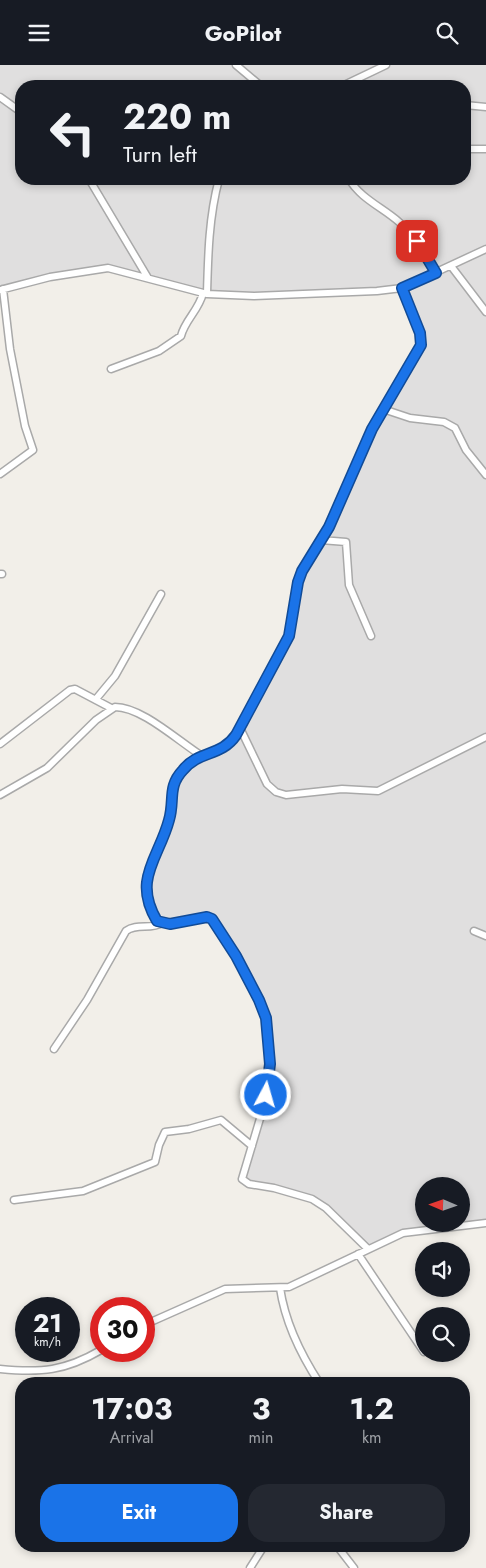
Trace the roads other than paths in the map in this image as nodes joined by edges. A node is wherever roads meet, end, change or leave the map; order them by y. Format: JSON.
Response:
{"nodes":[{"id":1,"x":236,"y":65,"type":"edge"},
{"id":2,"x":386,"y":65,"type":"edge"},
{"id":3,"x":254,"y":80,"type":"edge"},
{"id":4,"x":355,"y":80,"type":"edge"},
{"id":5,"x":0,"y":97,"type":"edge"},
{"id":6,"x":471,"y":106,"type":"edge"},
{"id":7,"x":486,"y":107,"type":"edge"},
{"id":8,"x":15,"y":108,"type":"edge"},
{"id":9,"x":471,"y":149,"type":"edge"},
{"id":10,"x":486,"y":149,"type":"edge"},
{"id":11,"x":92,"y":185,"type":"edge"},
{"id":12,"x":218,"y":185,"type":"edge"},
{"id":13,"x":353,"y":185,"type":"edge"},
{"id":14,"x":486,"y":249,"type":"edge"},
{"id":15,"x":451,"y":266,"type":"junction"},
{"id":16,"x":436,"y":273,"type":"junction"},
{"id":17,"x":148,"y":278,"type":"junction"},
{"id":18,"x":402,"y":288,"type":"junction"},
{"id":19,"x":2,"y":290,"type":"edge"},
{"id":20,"x":205,"y":294,"type":"junction"},
{"id":21,"x":486,"y":312,"type":"edge"},
{"id":22,"x":111,"y":369,"type":"dead end"},
{"id":23,"x":383,"y":409,"type":"junction"},
{"id":24,"x":0,"y":474,"type":"edge"},
{"id":25,"x":486,"y":475,"type":"edge"},
{"id":26,"x":321,"y":540,"type":"junction"},
{"id":27,"x":161,"y":594,"type":"dead end"},
{"id":28,"x":371,"y":636,"type":"dead end"},
{"id":29,"x":96,"y":699,"type":"junction"},
{"id":30,"x":111,"y":708,"type":"junction"},
{"id":31,"x":240,"y":728,"type":"junction"},
{"id":32,"x":486,"y":737,"type":"edge"},
{"id":33,"x":0,"y":744,"type":"edge"},
{"id":34,"x":202,"y":755,"type":"junction"},
{"id":35,"x":0,"y":795,"type":"edge"},
{"id":36,"x":162,"y":923,"type":"junction"},
{"id":37,"x":474,"y":931,"type":"dead end"},
{"id":38,"x":486,"y":936,"type":"edge"},
{"id":39,"x":54,"y":1049,"type":"dead end"},
{"id":40,"x":252,"y":1146,"type":"junction"},
{"id":41,"x":14,"y":1200,"type":"dead end"},
{"id":42,"x":486,"y":1223,"type":"edge"},
{"id":43,"x":368,"y":1249,"type":"junction"},
{"id":44,"x":358,"y":1254,"type":"junction"},
{"id":45,"x":280,"y":1288,"type":"junction"},
{"id":46,"x":155,"y":1320,"type":"edge"},
{"id":47,"x":415,"y":1340,"type":"edge"},
{"id":48,"x":90,"y":1356,"type":"edge"},
{"id":49,"x":0,"y":1369,"type":"edge"},
{"id":50,"x":315,"y":1377,"type":"edge"},
{"id":51,"x":260,"y":1552,"type":"edge"},
{"id":52,"x":342,"y":1552,"type":"edge"},
{"id":53,"x":250,"y":1568,"type":"edge"},
{"id":54,"x":354,"y":1568,"type":"edge"}],
"edges":[{"from":1,"to":3,"type":"street"},
{"from":2,"to":4,"type":"street"},
{"from":5,"to":8,"type":"street"},
{"from":6,"to":7,"type":"street"},
{"from":9,"to":10,"type":"street"},
{"from":11,"to":17,"type":"street"},
{"from":12,"to":20,"type":"street"},
{"from":13,"to":16,"type":"street"},
{"from":14,"to":15,"type":"street"},
{"from":15,"to":16,"type":"street"},
{"from":15,"to":21,"type":"street"},
{"from":16,"to":18,"type":"street"},
{"from":17,"to":19,"type":"street"},
{"from":17,"to":20,"type":"street"},
{"from":18,"to":20,"type":"street"},
{"from":18,"to":23,"type":"street"},
{"from":19,"to":24,"type":"street"},
{"from":20,"to":22,"type":"street"},
{"from":23,"to":25,"type":"street"},
{"from":23,"to":26,"type":"street"},
{"from":26,"to":28,"type":"street"},
{"from":26,"to":31,"type":"street"},
{"from":27,"to":29,"type":"street"},
{"from":29,"to":30,"type":"street"},
{"from":29,"to":33,"type":"street"},
{"from":30,"to":34,"type":"street"},
{"from":30,"to":35,"type":"street"},
{"from":31,"to":32,"type":"street"},
{"from":31,"to":34,"type":"street"},
{"from":34,"to":36,"type":"street"},
{"from":36,"to":39,"type":"street"},
{"from":36,"to":40,"type":"street"},
{"from":37,"to":38,"type":"street"},
{"from":40,"to":41,"type":"street"},
{"from":40,"to":43,"type":"street"},
{"from":42,"to":43,"type":"street"},
{"from":43,"to":44,"type":"street"},
{"from":44,"to":45,"type":"street"},
{"from":44,"to":47,"type":"street"},
{"from":45,"to":46,"type":"street"},
{"from":45,"to":50,"type":"street"},
{"from":48,"to":49,"type":"street"},
{"from":51,"to":53,"type":"street"},
{"from":52,"to":54,"type":"street"}]}
